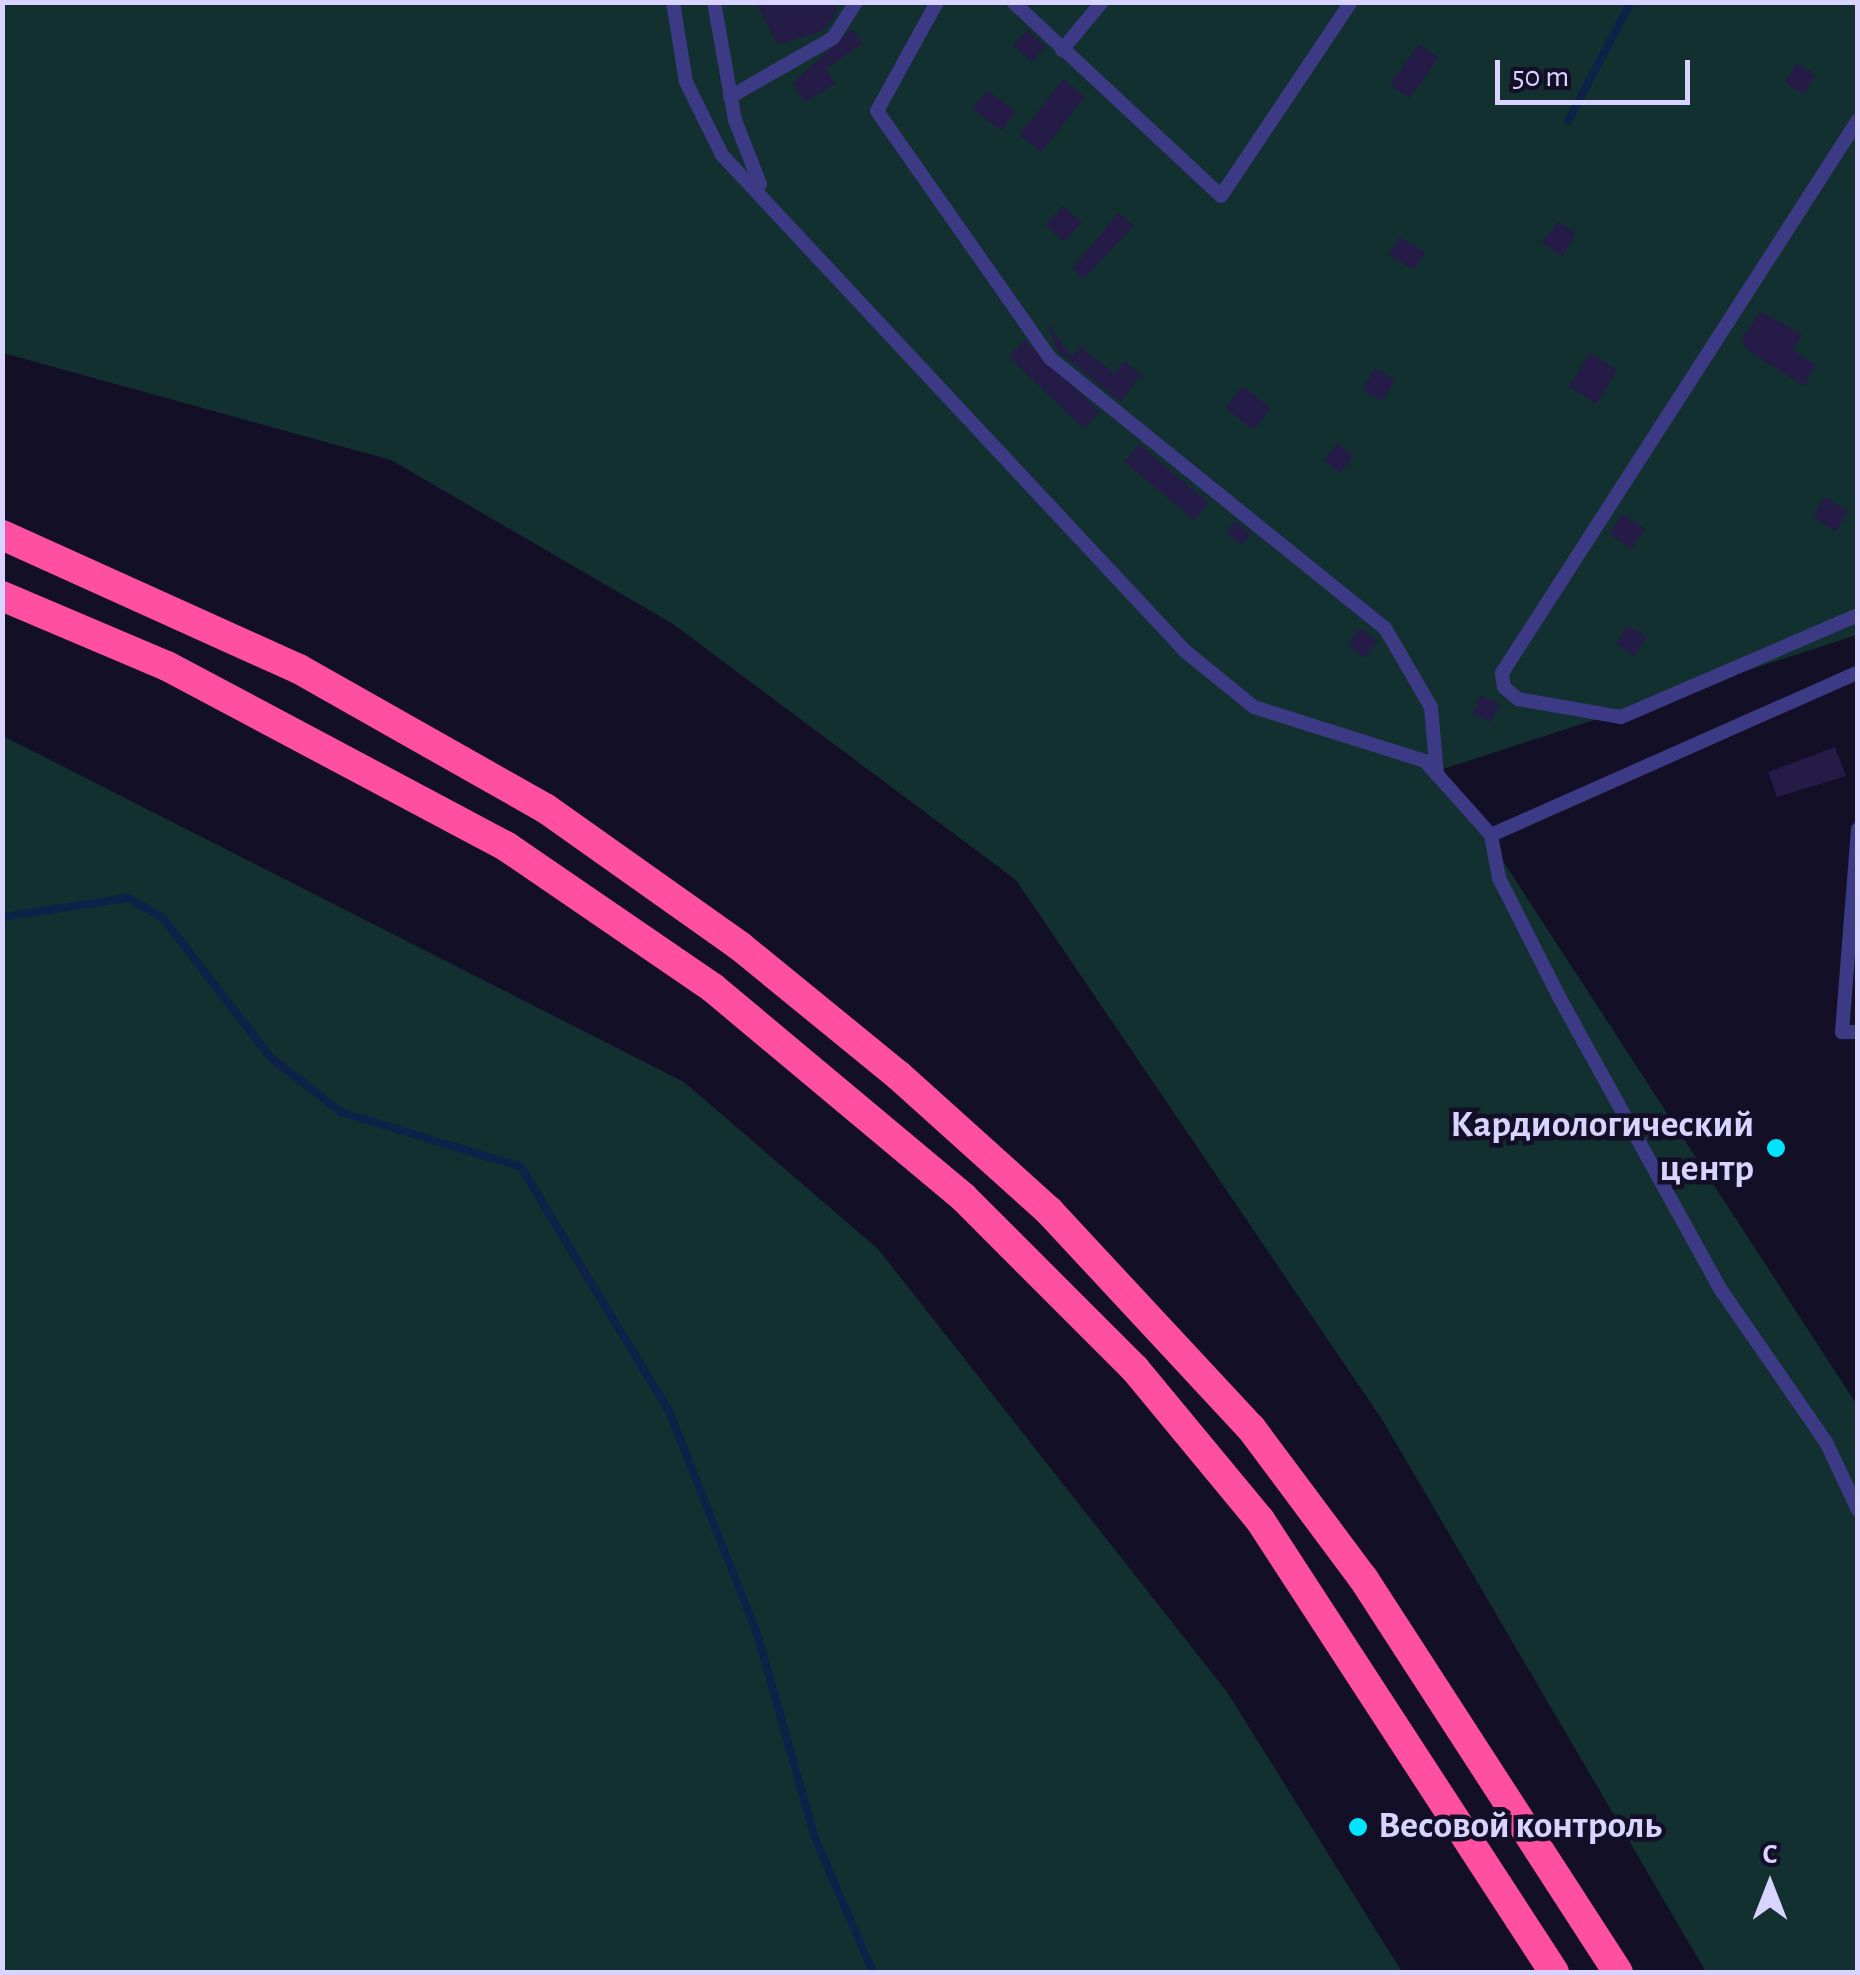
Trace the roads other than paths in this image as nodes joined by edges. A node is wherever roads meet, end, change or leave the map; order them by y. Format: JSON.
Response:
{"nodes":[{"id":1,"x":674,"y":2,"type":"edge"},
{"id":2,"x":714,"y":2,"type":"edge"},
{"id":3,"x":856,"y":2,"type":"edge"},
{"id":4,"x":937,"y":2,"type":"edge"},
{"id":5,"x":1013,"y":2,"type":"edge"},
{"id":6,"x":1102,"y":2,"type":"edge"},
{"id":7,"x":1350,"y":2,"type":"edge"},
{"id":8,"x":1062,"y":50,"type":"junction"},
{"id":9,"x":730,"y":97,"type":"junction"},
{"id":10,"x":1858,"y":120,"type":"edge"},
{"id":11,"x":763,"y":190,"type":"junction"},
{"id":12,"x":2,"y":535,"type":"edge"},
{"id":13,"x":2,"y":596,"type":"edge"},
{"id":14,"x":1858,"y":615,"type":"edge"},
{"id":15,"x":1858,"y":672,"type":"edge"},
{"id":16,"x":1437,"y":775,"type":"junction"},
{"id":17,"x":1858,"y":828,"type":"edge"},
{"id":18,"x":1491,"y":835,"type":"junction"},
{"id":19,"x":1851,"y":949,"type":"edge"},
{"id":20,"x":1858,"y":1032,"type":"edge"},
{"id":21,"x":1858,"y":1510,"type":"edge"},
{"id":22,"x":1554,"y":1972,"type":"edge"},
{"id":23,"x":1618,"y":1972,"type":"edge"}],
"edges":[{"from":1,"to":11,"type":"lane"},
{"from":2,"to":9,"type":"lane"},
{"from":3,"to":9,"type":"lane"},
{"from":4,"to":16,"type":"lane"},
{"from":5,"to":8,"type":"lane"},
{"from":6,"to":8,"type":"lane"},
{"from":7,"to":8,"type":"lane"},
{"from":9,"to":11,"type":"lane"},
{"from":10,"to":14,"type":"lane"},
{"from":11,"to":16,"type":"lane"},
{"from":12,"to":23,"type":"highway"},
{"from":13,"to":22,"type":"highway"},
{"from":15,"to":18,"type":"lane"},
{"from":16,"to":18,"type":"lane"},
{"from":17,"to":19,"type":"lane"},
{"from":18,"to":21,"type":"lane"},
{"from":19,"to":20,"type":"lane"}]}
